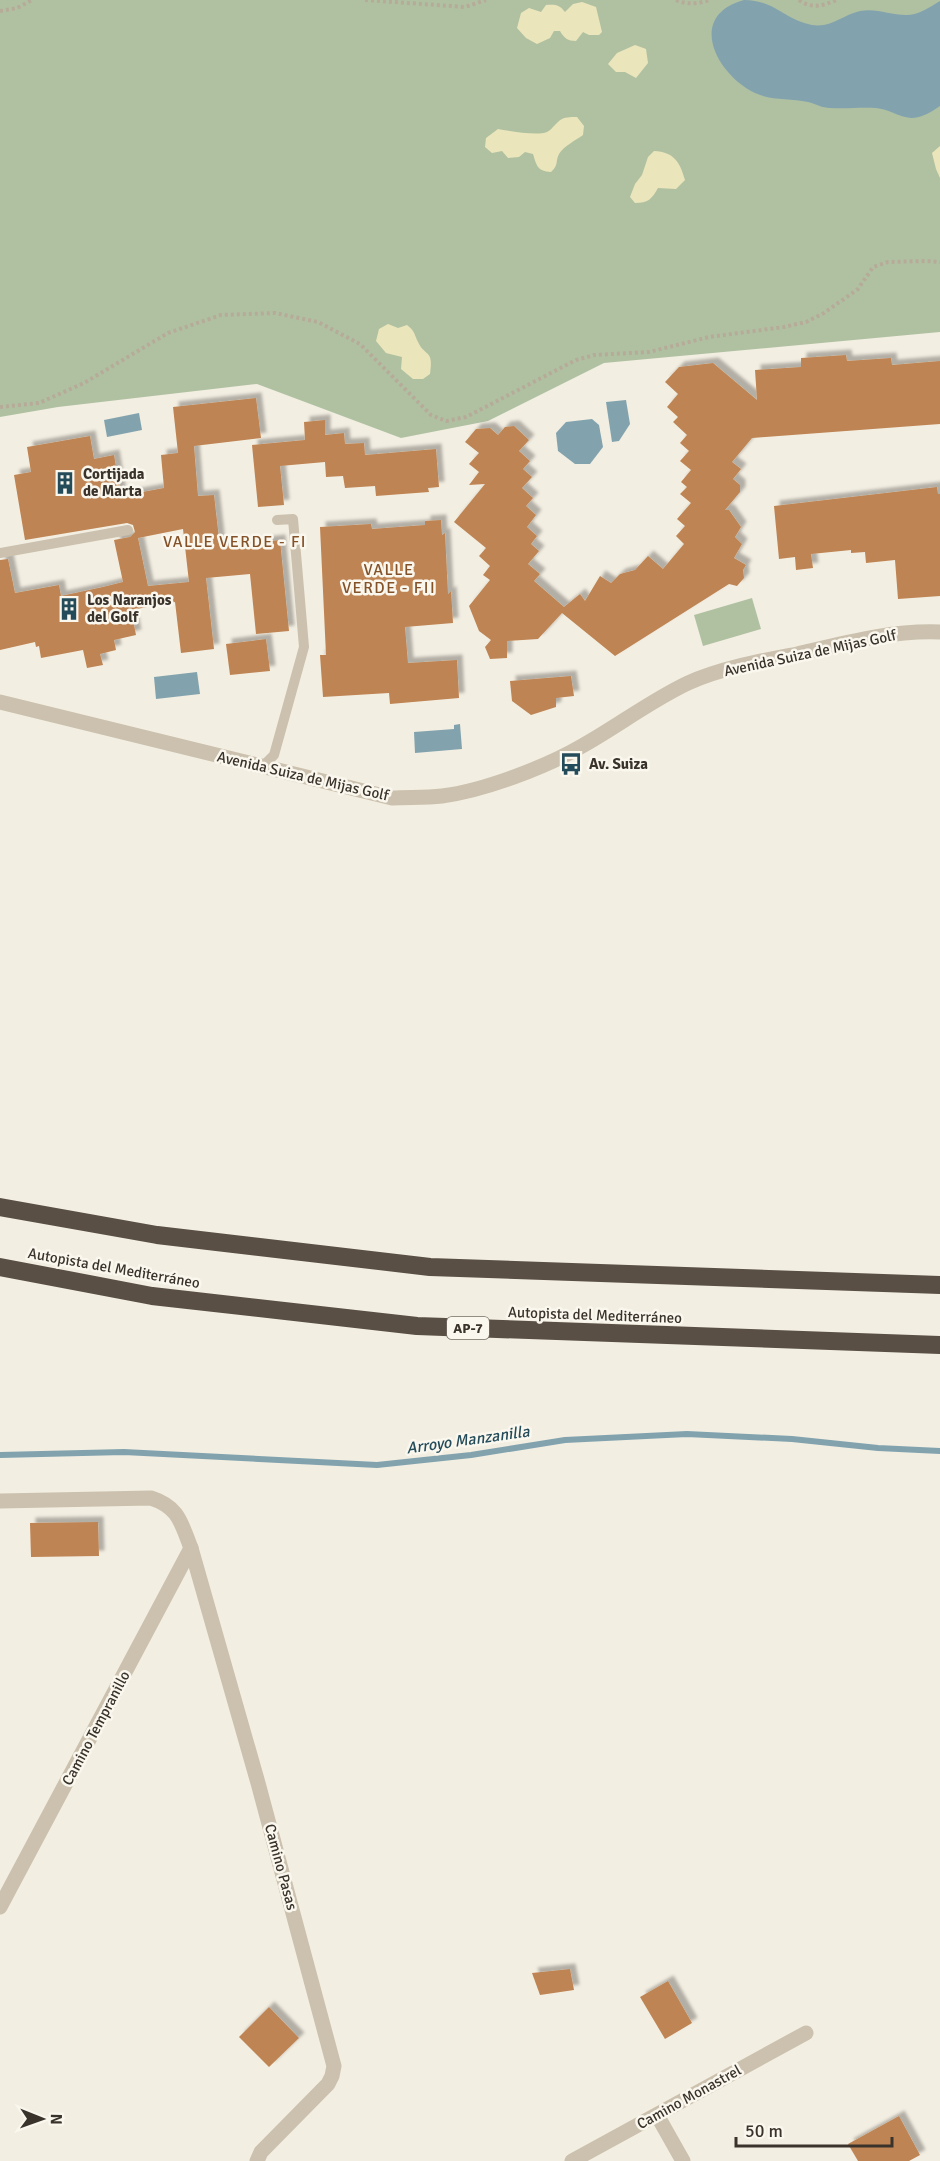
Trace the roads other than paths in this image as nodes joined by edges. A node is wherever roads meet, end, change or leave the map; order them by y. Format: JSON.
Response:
{"nodes":[{"id":1,"x":277,"y":520,"type":"dead end"},
{"id":2,"x":128,"y":530,"type":"dead end"},
{"id":3,"x":0,"y":553,"type":"edge"},
{"id":4,"x":940,"y":632,"type":"edge"},
{"id":5,"x":0,"y":702,"type":"edge"},
{"id":6,"x":262,"y":767,"type":"junction"},
{"id":7,"x":0,"y":1208,"type":"edge"},
{"id":8,"x":0,"y":1267,"type":"edge"},
{"id":9,"x":940,"y":1285,"type":"edge"},
{"id":10,"x":940,"y":1345,"type":"edge"},
{"id":11,"x":0,"y":1501,"type":"edge"},
{"id":12,"x":191,"y":1548,"type":"junction"},
{"id":13,"x":0,"y":1907,"type":"edge"},
{"id":14,"x":806,"y":2033,"type":"dead end"},
{"id":15,"x":657,"y":2115,"type":"junction"},
{"id":16,"x":257,"y":2161,"type":"edge"},
{"id":17,"x":572,"y":2161,"type":"edge"},
{"id":18,"x":683,"y":2161,"type":"edge"}],
"edges":[{"from":1,"to":6,"type":"lane"},
{"from":2,"to":3,"type":"lane"},
{"from":4,"to":6,"type":"street","name":"Avenida Suiza de Mijas Golf"},
{"from":5,"to":6,"type":"street","name":"Avenida Suiza de Mijas Golf"},
{"from":7,"to":9,"type":"highway"},
{"from":8,"to":10,"type":"highway","name":"Autopista del Mediterráneo","number":"AP-7"},
{"from":11,"to":12,"type":"street","name":"Camino Pasas"},
{"from":12,"to":13,"type":"street","name":"Camino Tempranillo"},
{"from":12,"to":16,"type":"street","name":"Camino Pasas"},
{"from":14,"to":15,"type":"street","name":"Camino Monastrel"},
{"from":15,"to":17,"type":"street","name":"Camino Monastrel"},
{"from":15,"to":18,"type":"street"}]}
